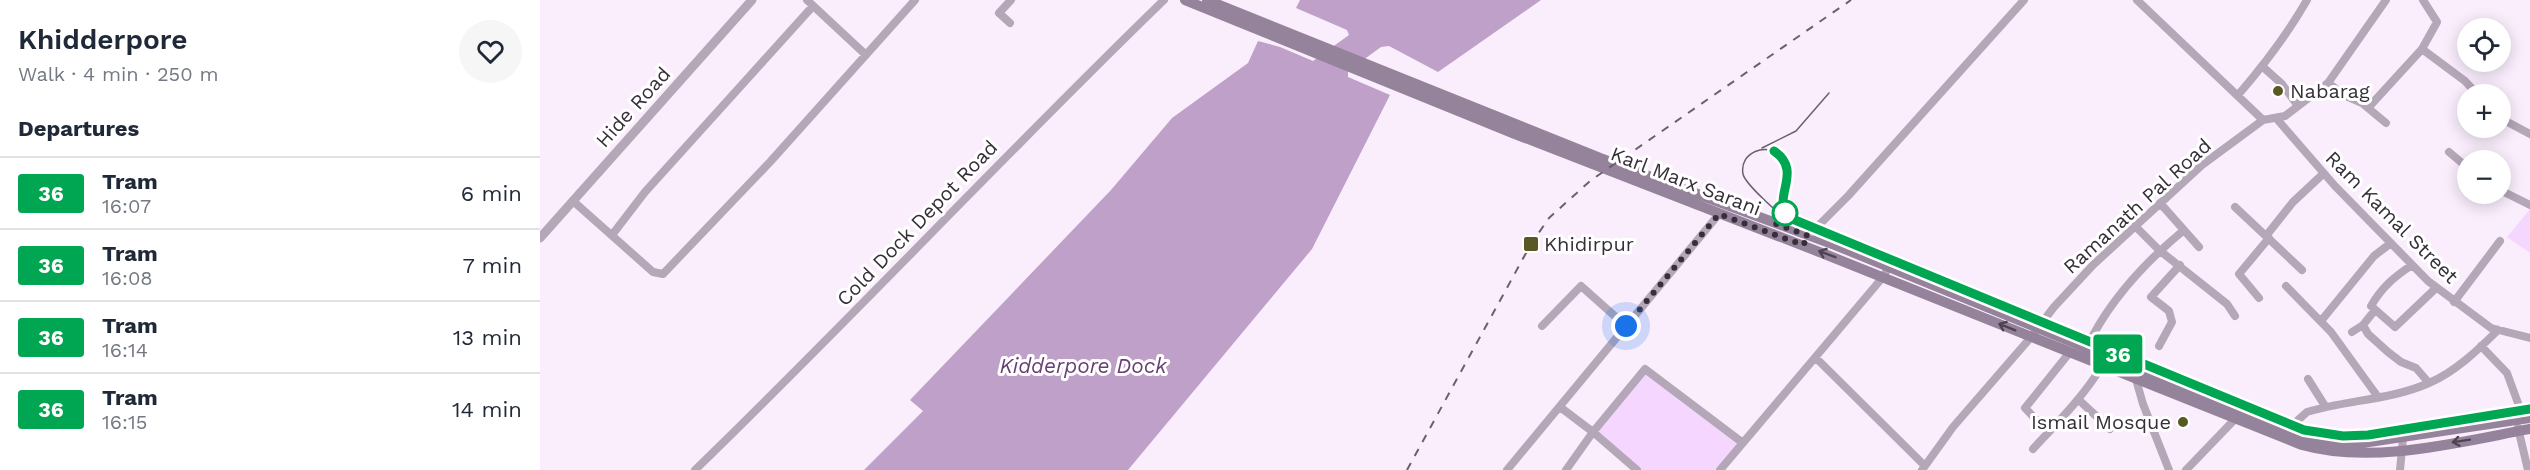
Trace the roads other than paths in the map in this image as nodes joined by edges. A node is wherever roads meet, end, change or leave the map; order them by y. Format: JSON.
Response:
{"nodes":[{"id":1,"x":752,"y":0,"type":"edge"},
{"id":2,"x":915,"y":0,"type":"edge"},
{"id":3,"x":1011,"y":0,"type":"edge"},
{"id":4,"x":1164,"y":0,"type":"edge"},
{"id":5,"x":1185,"y":0,"type":"edge"},
{"id":6,"x":1207,"y":0,"type":"edge"},
{"id":7,"x":2024,"y":0,"type":"edge"},
{"id":8,"x":2137,"y":0,"type":"edge"},
{"id":9,"x":2307,"y":0,"type":"edge"},
{"id":10,"x":2385,"y":0,"type":"edge"},
{"id":11,"x":2423,"y":0,"type":"edge"},
{"id":12,"x":810,"y":3,"type":"edge"},
{"id":13,"x":1010,"y":23,"type":"dead end"},
{"id":14,"x":1303,"y":43,"type":"junction"},
{"id":15,"x":2422,"y":49,"type":"junction"},
{"id":16,"x":866,"y":55,"type":"junction"},
{"id":17,"x":2262,"y":68,"type":"junction"},
{"id":18,"x":1374,"y":72,"type":"junction"},
{"id":19,"x":2328,"y":83,"type":"junction"},
{"id":20,"x":2468,"y":84,"type":"edge"},
{"id":21,"x":2238,"y":95,"type":"junction"},
{"id":22,"x":2298,"y":106,"type":"junction"},
{"id":23,"x":2368,"y":108,"type":"junction"},
{"id":24,"x":2277,"y":118,"type":"junction"},
{"id":25,"x":2263,"y":120,"type":"junction"},
{"id":26,"x":2386,"y":123,"type":"dead end"},
{"id":27,"x":2511,"y":124,"type":"edge"},
{"id":28,"x":2530,"y":134,"type":"edge"},
{"id":29,"x":2449,"y":152,"type":"dead end"},
{"id":30,"x":2457,"y":159,"type":"edge"},
{"id":31,"x":2323,"y":174,"type":"junction"},
{"id":32,"x":2511,"y":194,"type":"edge"},
{"id":33,"x":573,"y":201,"type":"junction"},
{"id":34,"x":2528,"y":201,"type":"edge"},
{"id":35,"x":2160,"y":203,"type":"junction"},
{"id":36,"x":2235,"y":207,"type":"dead end"},
{"id":37,"x":1719,"y":214,"type":"junction"},
{"id":38,"x":2135,"y":226,"type":"junction"},
{"id":39,"x":2184,"y":230,"type":"junction"},
{"id":40,"x":612,"y":235,"type":"junction"},
{"id":41,"x":2268,"y":237,"type":"junction"},
{"id":42,"x":540,"y":238,"type":"edge"},
{"id":43,"x":1808,"y":238,"type":"junction"},
{"id":44,"x":2500,"y":241,"type":"dead end"},
{"id":45,"x":2391,"y":243,"type":"junction"},
{"id":46,"x":2199,"y":247,"type":"dead end"},
{"id":47,"x":2159,"y":250,"type":"junction"},
{"id":48,"x":2180,"y":265,"type":"junction"},
{"id":49,"x":2412,"y":265,"type":"junction"},
{"id":50,"x":2302,"y":270,"type":"dead end"},
{"id":51,"x":1886,"y":272,"type":"junction"},
{"id":52,"x":2286,"y":286,"type":"dead end"},
{"id":53,"x":2436,"y":288,"type":"junction"},
{"id":54,"x":2259,"y":298,"type":"dead end"},
{"id":55,"x":2454,"y":302,"type":"junction"},
{"id":56,"x":2375,"y":310,"type":"junction"},
{"id":57,"x":2235,"y":316,"type":"dead end"},
{"id":58,"x":2321,"y":321,"type":"junction"},
{"id":59,"x":2362,"y":325,"type":"junction"},
{"id":60,"x":1542,"y":326,"type":"dead end"},
{"id":61,"x":1626,"y":326,"type":"junction"},
{"id":62,"x":2498,"y":330,"type":"junction"},
{"id":63,"x":2352,"y":332,"type":"dead end"},
{"id":64,"x":2034,"y":333,"type":"junction"},
{"id":65,"x":2530,"y":338,"type":"edge"},
{"id":66,"x":2159,"y":346,"type":"dead end"},
{"id":67,"x":2481,"y":346,"type":"junction"},
{"id":68,"x":2086,"y":349,"type":"junction"},
{"id":69,"x":2070,"y":352,"type":"junction"},
{"id":70,"x":1816,"y":358,"type":"junction"},
{"id":71,"x":2102,"y":366,"type":"junction"},
{"id":72,"x":2136,"y":374,"type":"junction"},
{"id":73,"x":2308,"y":380,"type":"dead end"},
{"id":74,"x":2429,"y":383,"type":"junction"},
{"id":75,"x":2378,"y":397,"type":"junction"},
{"id":76,"x":2079,"y":400,"type":"junction"},
{"id":77,"x":2325,"y":406,"type":"junction"},
{"id":78,"x":1560,"y":407,"type":"junction"},
{"id":79,"x":2238,"y":415,"type":"junction"},
{"id":80,"x":2523,"y":423,"type":"edge"},
{"id":81,"x":2110,"y":429,"type":"dead end"},
{"id":82,"x":1593,"y":432,"type":"junction"},
{"id":83,"x":2048,"y":432,"type":"junction"},
{"id":84,"x":2289,"y":436,"type":"junction"},
{"id":85,"x":2403,"y":438,"type":"junction"},
{"id":86,"x":1743,"y":442,"type":"junction"},
{"id":87,"x":2376,"y":447,"type":"junction"},
{"id":88,"x":2033,"y":449,"type":"dead end"},
{"id":89,"x":2403,"y":450,"type":"junction"},
{"id":90,"x":1923,"y":468,"type":"edge"},
{"id":91,"x":695,"y":470,"type":"edge"},
{"id":92,"x":1508,"y":470,"type":"edge"},
{"id":93,"x":1566,"y":470,"type":"edge"},
{"id":94,"x":1637,"y":470,"type":"edge"},
{"id":95,"x":1720,"y":470,"type":"edge"},
{"id":96,"x":2169,"y":470,"type":"edge"},
{"id":97,"x":2186,"y":470,"type":"edge"},
{"id":98,"x":2400,"y":470,"type":"edge"},
{"id":99,"x":2528,"y":470,"type":"edge"}],
"edges":[{"from":1,"to":33,"type":"street","name":"Hide Road"},
{"from":2,"to":16,"type":"street"},
{"from":3,"to":13,"type":"street"},
{"from":4,"to":91,"type":"street","name":"Cold Dock Depot Road"},
{"from":5,"to":14,"type":"main road","name":"Karl Marx Sarani"},
{"from":6,"to":14,"type":"main road"},
{"from":7,"to":43,"type":"street","bridge":true},
{"from":8,"to":21,"type":"street"},
{"from":9,"to":17,"type":"street"},
{"from":10,"to":19,"type":"street"},
{"from":11,"to":15,"type":"street"},
{"from":12,"to":16,"type":"street"},
{"from":12,"to":40,"type":"street"},
{"from":14,"to":18,"type":"main road","name":"Karl Marx Sarani"},
{"from":15,"to":20,"type":"street"},
{"from":15,"to":23,"type":"street"},
{"from":16,"to":40,"type":"street"},
{"from":17,"to":21,"type":"street"},
{"from":17,"to":22,"type":"street"},
{"from":18,"to":37,"type":"main road","name":"Karl Marx Sarani"},
{"from":18,"to":43,"type":"main road"},
{"from":19,"to":22,"type":"street"},
{"from":19,"to":23,"type":"street"},
{"from":21,"to":25,"type":"street"},
{"from":22,"to":24,"type":"street"},
{"from":23,"to":26,"type":"street"},
{"from":24,"to":25,"type":"street","name":"Ramanath Pal Road"},
{"from":24,"to":31,"type":"street","name":"Ram Kamal Street"},
{"from":25,"to":35,"type":"street","name":"Ramanath Pal Road"},
{"from":27,"to":28,"type":"street"},
{"from":29,"to":30,"type":"street"},
{"from":31,"to":41,"type":"street"},
{"from":31,"to":45,"type":"street","name":"Ram Kamal Street"},
{"from":32,"to":34,"type":"street"},
{"from":33,"to":40,"type":"street"},
{"from":33,"to":42,"type":"street","name":"Hide Road"},
{"from":35,"to":38,"type":"street","name":"Ramanath Pal Road"},
{"from":35,"to":39,"type":"street"},
{"from":36,"to":41,"type":"street"},
{"from":37,"to":43,"type":"main road","name":"Karl Marx Sarani"},
{"from":37,"to":61,"type":"street"},
{"from":38,"to":47,"type":"street"},
{"from":38,"to":64,"type":"street","name":"Ramanath Pal Road"},
{"from":39,"to":46,"type":"street"},
{"from":39,"to":47,"type":"street"},
{"from":41,"to":50,"type":"street"},
{"from":41,"to":54,"type":"street"},
{"from":43,"to":51,"type":"main road","name":"Karl Marx Sarani"},
{"from":44,"to":55,"type":"street"},
{"from":45,"to":49,"type":"street","name":"Ram Kamal Street"},
{"from":45,"to":58,"type":"street"},
{"from":47,"to":48,"type":"street"},
{"from":47,"to":68,"type":"street"},
{"from":48,"to":57,"type":"street"},
{"from":48,"to":66,"type":"street"},
{"from":49,"to":53,"type":"street","name":"Ram Kamal Street"},
{"from":49,"to":56,"type":"street"},
{"from":51,"to":64,"type":"main road","name":"Karl Marx Sarani"},
{"from":51,"to":70,"type":"street"},
{"from":52,"to":58,"type":"street"},
{"from":53,"to":55,"type":"street","name":"Ram Kamal Street"},
{"from":53,"to":56,"type":"street"},
{"from":55,"to":62,"type":"street","name":"Ram Kamal Street"},
{"from":56,"to":59,"type":"street"},
{"from":58,"to":75,"type":"street"},
{"from":59,"to":63,"type":"street"},
{"from":59,"to":74,"type":"street"},
{"from":60,"to":61,"type":"street"},
{"from":61,"to":78,"type":"street"},
{"from":62,"to":65,"type":"street","name":"Ram Kamal Street"},
{"from":62,"to":67,"type":"street"},
{"from":64,"to":68,"type":"main road"},
{"from":64,"to":69,"type":"main road","name":"Karl Marx Sarani"},
{"from":64,"to":90,"type":"street","name":"Ramanath Pal Road"},
{"from":67,"to":74,"type":"street"},
{"from":67,"to":80,"type":"street"},
{"from":68,"to":72,"type":"main road"},
{"from":69,"to":71,"type":"main road","name":"Karl Marx Sarani"},
{"from":69,"to":83,"type":"street"},
{"from":70,"to":86,"type":"street"},
{"from":70,"to":90,"type":"street"},
{"from":71,"to":72,"type":"main road","name":"Karl Marx Sarani"},
{"from":71,"to":76,"type":"street"},
{"from":72,"to":79,"type":"main road","name":"Karl Marx Sarani"},
{"from":72,"to":96,"type":"street"},
{"from":73,"to":77,"type":"street"},
{"from":74,"to":75,"type":"street"},
{"from":75,"to":77,"type":"street"},
{"from":76,"to":81,"type":"street"},
{"from":76,"to":83,"type":"street"},
{"from":77,"to":84,"type":"street"},
{"from":78,"to":82,"type":"street"},
{"from":78,"to":92,"type":"street"},
{"from":79,"to":84,"type":"main road","name":"Karl Marx Sarani"},
{"from":79,"to":97,"type":"street"},
{"from":80,"to":85,"type":"main road","name":"Karl Marx Sarani"},
{"from":80,"to":89,"type":"main road","one_way":true},
{"from":80,"to":99,"type":"street"},
{"from":82,"to":86,"type":"street"},
{"from":82,"to":93,"type":"street"},
{"from":82,"to":94,"type":"street"},
{"from":83,"to":88,"type":"street"},
{"from":84,"to":87,"type":"main road","name":"Karl Marx Sarani"},
{"from":85,"to":87,"type":"main road","name":"Karl Marx Sarani"},
{"from":85,"to":89,"type":"street"},
{"from":86,"to":95,"type":"street"},
{"from":87,"to":89,"type":"main road"},
{"from":89,"to":98,"type":"street"}]}
